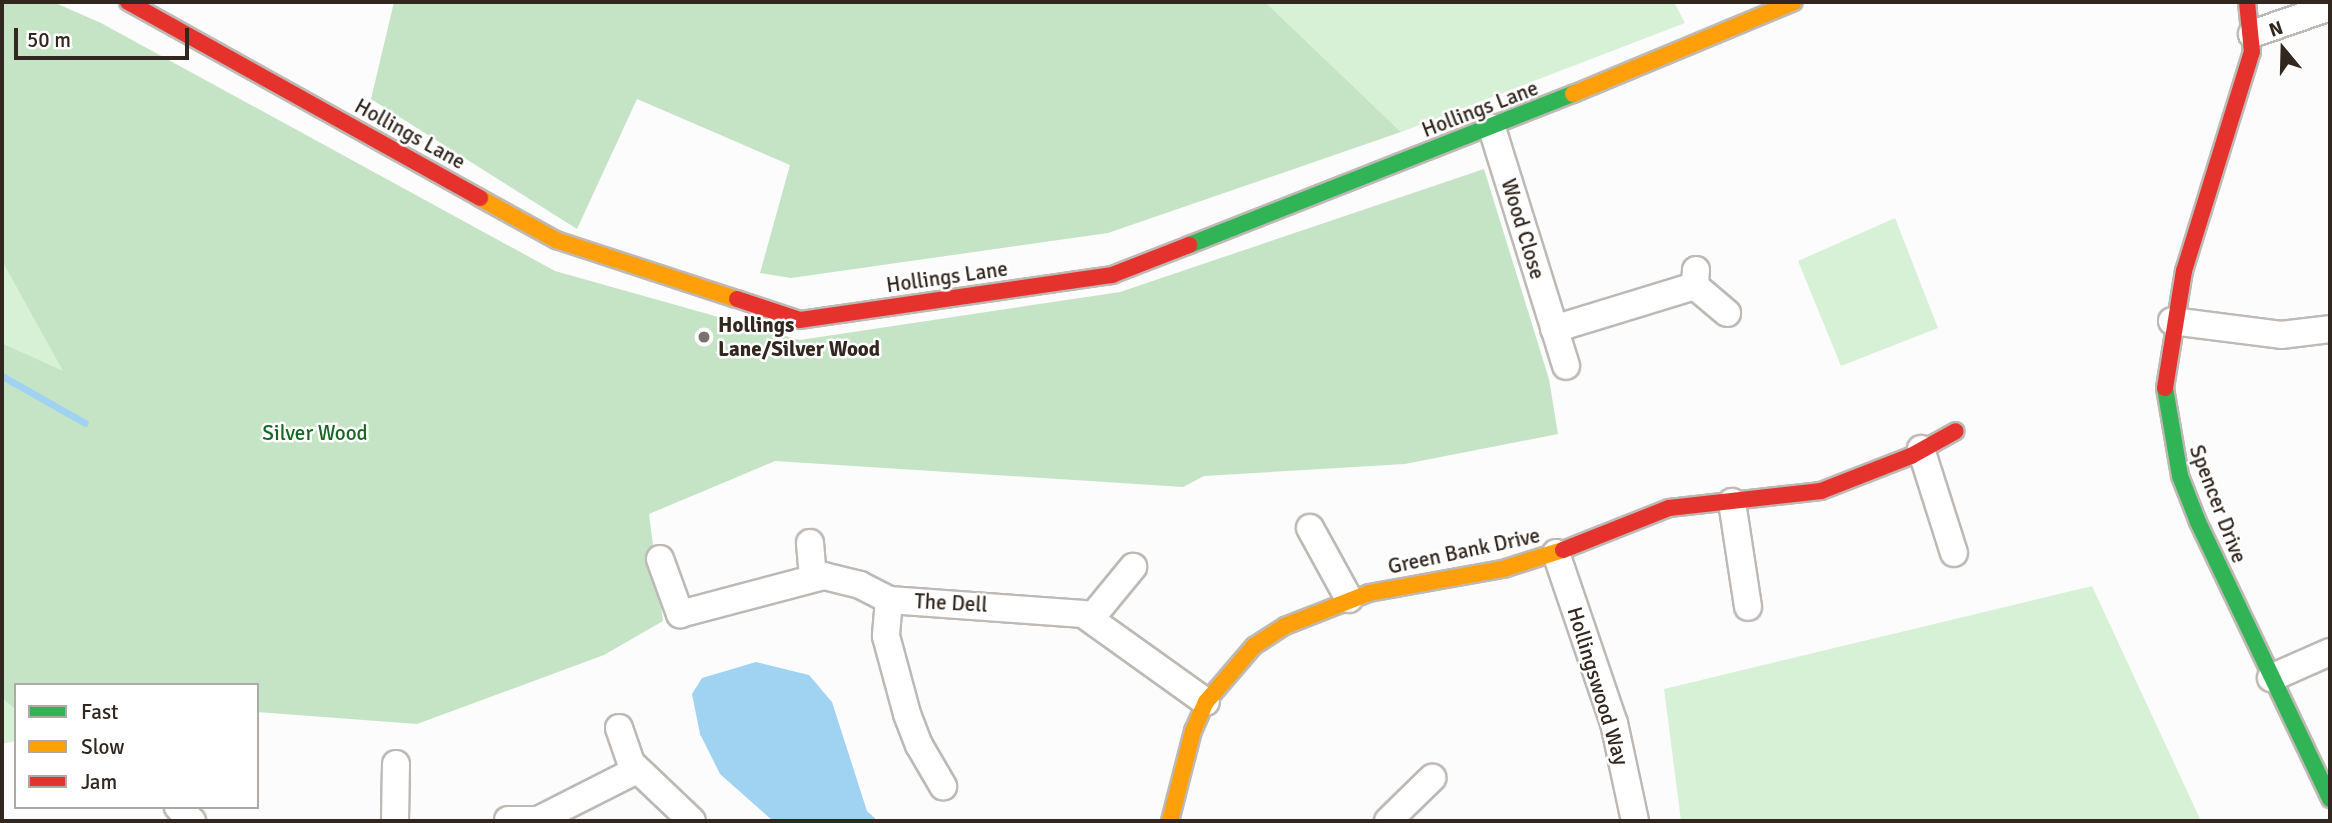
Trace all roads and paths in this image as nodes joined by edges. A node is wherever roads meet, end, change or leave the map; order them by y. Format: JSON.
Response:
{"nodes":[{"id":1,"x":128,"y":2,"type":"edge"},
{"id":2,"x":1794,"y":2,"type":"edge"},
{"id":3,"x":2247,"y":2,"type":"edge"},
{"id":4,"x":2330,"y":7,"type":"edge"},
{"id":5,"x":2252,"y":34,"type":"junction"},
{"id":6,"x":1492,"y":128,"type":"junction"},
{"id":7,"x":1727,"y":313,"type":"dead end"},
{"id":8,"x":2172,"y":321,"type":"junction"},
{"id":9,"x":2330,"y":329,"type":"edge"},
{"id":10,"x":1554,"y":330,"type":"junction"},
{"id":11,"x":1566,"y":366,"type":"dead end"},
{"id":12,"x":1956,"y":431,"type":"dead end"},
{"id":13,"x":1922,"y":449,"type":"junction"},
{"id":14,"x":1731,"y":502,"type":"junction"},
{"id":15,"x":1310,"y":528,"type":"dead end"},
{"id":16,"x":810,"y":543,"type":"dead end"},
{"id":17,"x":1954,"y":552,"type":"dead end"},
{"id":18,"x":1556,"y":553,"type":"junction"},
{"id":19,"x":660,"y":559,"type":"dead end"},
{"id":20,"x":1133,"y":567,"type":"dead end"},
{"id":21,"x":813,"y":578,"type":"junction"},
{"id":22,"x":1349,"y":599,"type":"junction"},
{"id":23,"x":889,"y":600,"type":"junction"},
{"id":24,"x":1748,"y":607,"type":"dead end"},
{"id":25,"x":1092,"y":617,"type":"junction"},
{"id":26,"x":2330,"y":652,"type":"edge"},
{"id":27,"x":2271,"y":678,"type":"junction"},
{"id":28,"x":1206,"y":702,"type":"junction"},
{"id":29,"x":619,"y":728,"type":"dead end"},
{"id":30,"x":396,"y":764,"type":"dead end"},
{"id":31,"x":638,"y":770,"type":"junction"},
{"id":32,"x":1432,"y":778,"type":"dead end"},
{"id":33,"x":943,"y":786,"type":"dead end"},
{"id":34,"x":2330,"y":799,"type":"edge"},
{"id":35,"x":508,"y":820,"type":"edge"},
{"id":36,"x":395,"y":821,"type":"edge"},
{"id":37,"x":538,"y":821,"type":"edge"},
{"id":38,"x":692,"y":821,"type":"edge"},
{"id":39,"x":1170,"y":821,"type":"edge"},
{"id":40,"x":1388,"y":821,"type":"edge"},
{"id":41,"x":1635,"y":821,"type":"edge"}],
"edges":[{"from":1,"to":6,"type":"street","name":"Hollings Lane"},
{"from":2,"to":6,"type":"street","name":"Hollings Lane"},
{"from":3,"to":5,"type":"street","name":"Spencer Drive"},
{"from":4,"to":5,"type":"street"},
{"from":5,"to":8,"type":"street","name":"Spencer Drive"},
{"from":6,"to":10,"type":"street","name":"Wood Close"},
{"from":7,"to":10,"type":"street"},
{"from":8,"to":9,"type":"street"},
{"from":8,"to":27,"type":"street","name":"Spencer Drive"},
{"from":10,"to":11,"type":"street","name":"Wood Close"},
{"from":12,"to":13,"type":"street","name":"Green Bank Drive"},
{"from":13,"to":14,"type":"street","name":"Green Bank Drive"},
{"from":13,"to":17,"type":"street"},
{"from":14,"to":18,"type":"street","name":"Green Bank Drive"},
{"from":14,"to":24,"type":"street"},
{"from":15,"to":22,"type":"street"},
{"from":16,"to":21,"type":"street"},
{"from":18,"to":22,"type":"street","name":"Green Bank Drive"},
{"from":18,"to":41,"type":"street","name":"Hollingswood Way"},
{"from":19,"to":21,"type":"street","name":"The Dell"},
{"from":20,"to":25,"type":"street"},
{"from":21,"to":23,"type":"street","name":"The Dell"},
{"from":22,"to":28,"type":"street","name":"Green Bank Drive"},
{"from":23,"to":25,"type":"street","name":"The Dell"},
{"from":23,"to":33,"type":"street"},
{"from":25,"to":28,"type":"street","name":"The Dell"},
{"from":26,"to":27,"type":"street"},
{"from":27,"to":34,"type":"street","name":"Spencer Drive"},
{"from":28,"to":39,"type":"street","name":"Green Bank Drive"},
{"from":29,"to":31,"type":"street"},
{"from":30,"to":36,"type":"street"},
{"from":31,"to":37,"type":"street"},
{"from":31,"to":38,"type":"street"},
{"from":32,"to":40,"type":"street"},
{"from":35,"to":37,"type":"street"}]}
